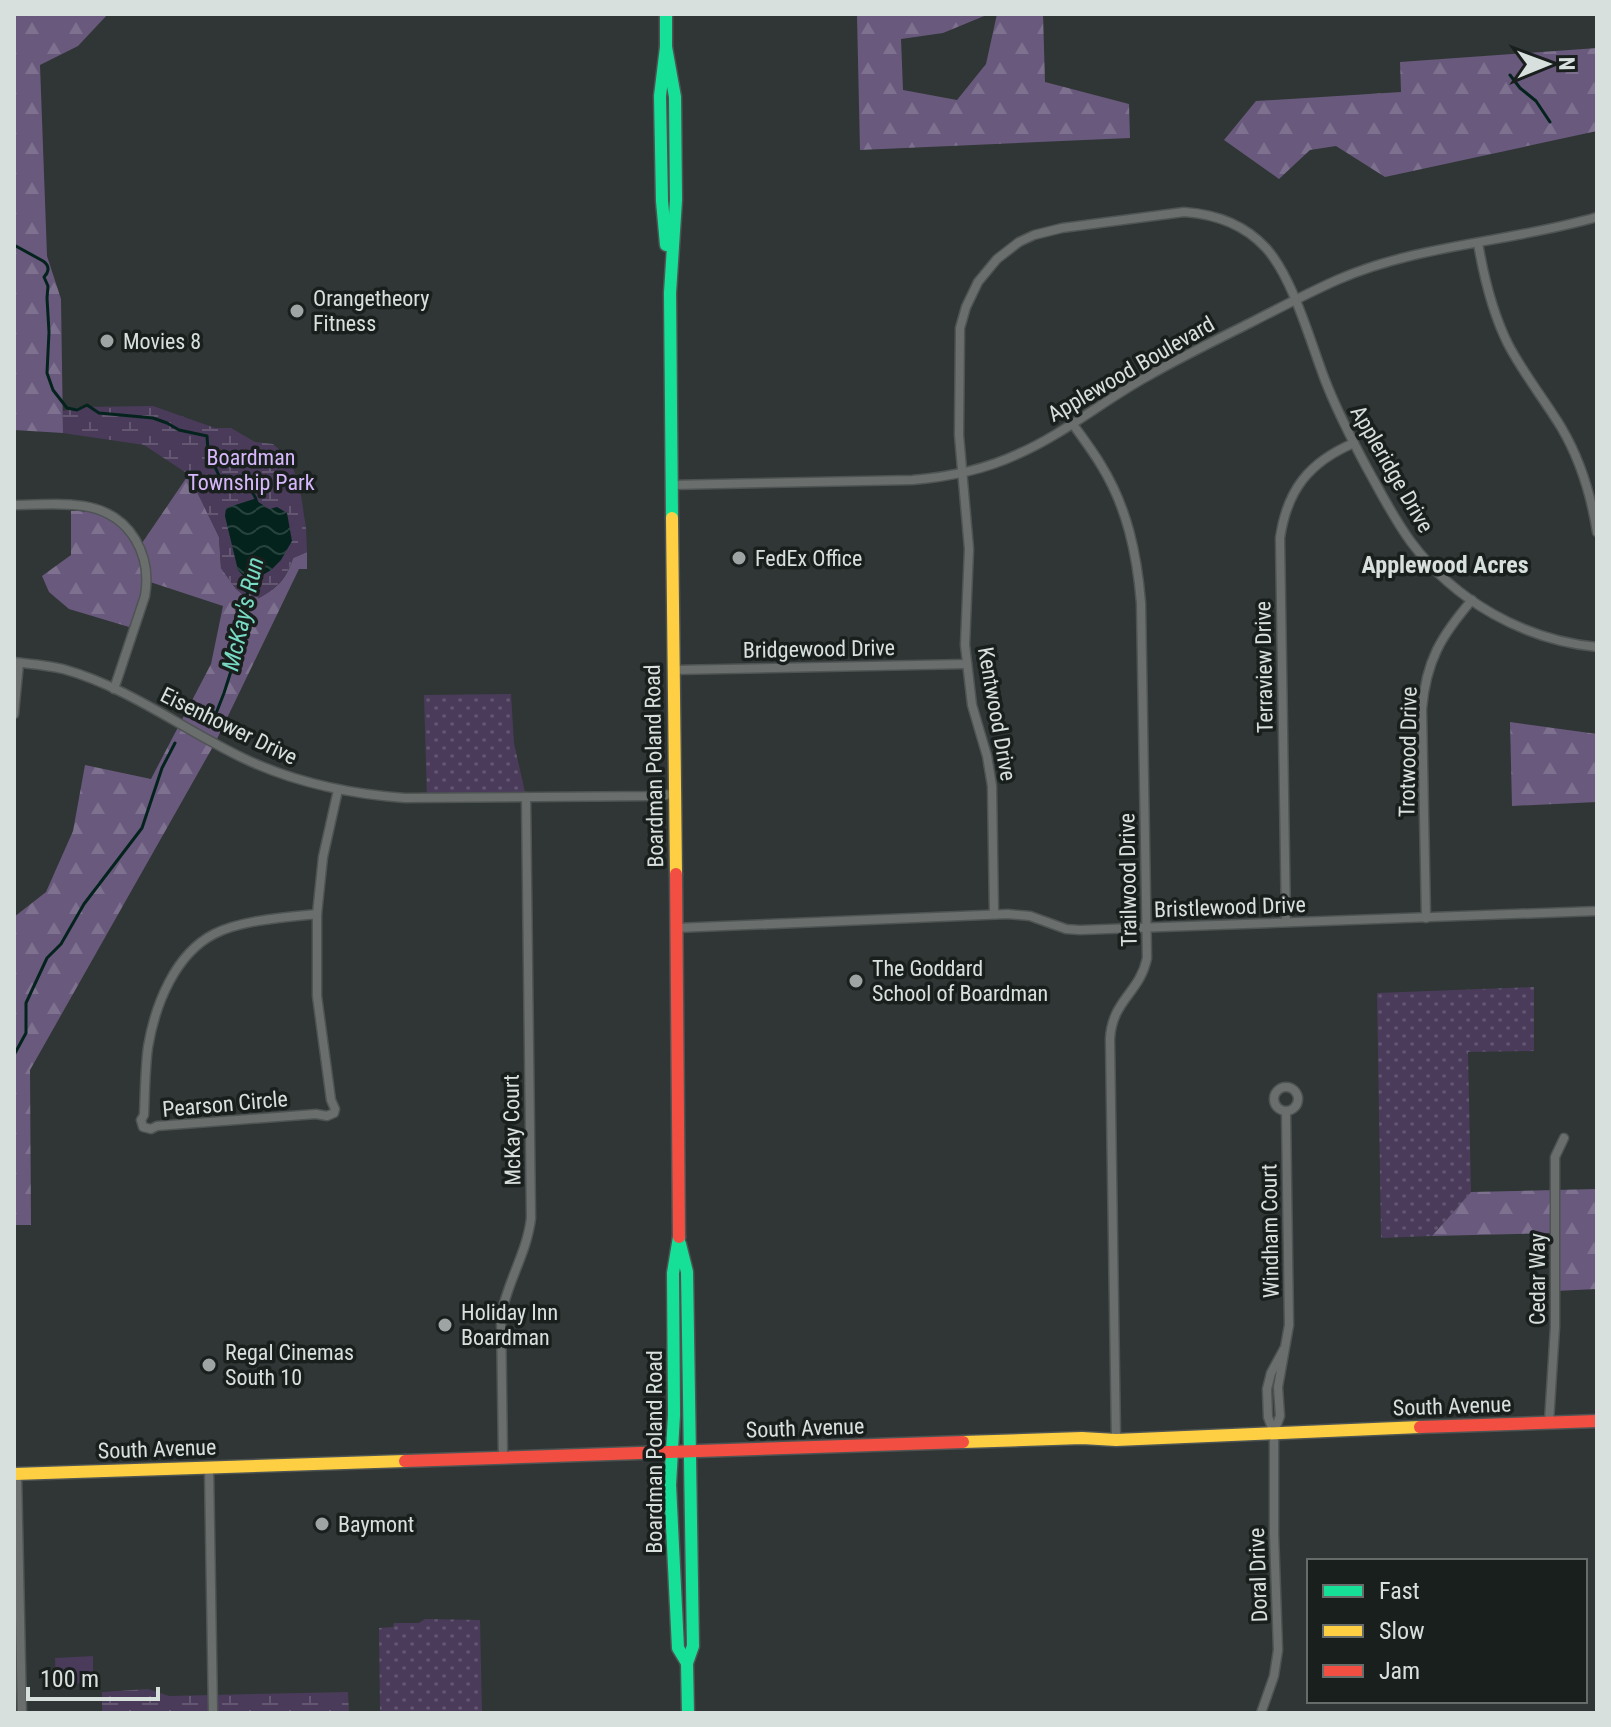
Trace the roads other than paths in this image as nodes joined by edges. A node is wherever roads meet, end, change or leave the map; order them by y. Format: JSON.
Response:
{"nodes":[{"id":1,"x":666,"y":14,"type":"edge"},
{"id":2,"x":1597,"y":217,"type":"edge"},
{"id":3,"x":1478,"y":243,"type":"junction"},
{"id":4,"x":1295,"y":300,"type":"junction"},
{"id":5,"x":1072,"y":423,"type":"junction"},
{"id":6,"x":1354,"y":443,"type":"junction"},
{"id":7,"x":963,"y":472,"type":"junction"},
{"id":8,"x":671,"y":485,"type":"junction"},
{"id":9,"x":14,"y":505,"type":"edge"},
{"id":10,"x":1597,"y":532,"type":"edge"},
{"id":11,"x":1472,"y":600,"type":"junction"},
{"id":12,"x":1597,"y":647,"type":"edge"},
{"id":13,"x":16,"y":663,"type":"edge"},
{"id":14,"x":967,"y":664,"type":"junction"},
{"id":15,"x":673,"y":670,"type":"junction"},
{"id":16,"x":114,"y":689,"type":"junction"},
{"id":17,"x":14,"y":714,"type":"edge"},
{"id":18,"x":338,"y":790,"type":"junction"},
{"id":19,"x":674,"y":794,"type":"junction"},
{"id":20,"x":526,"y":797,"type":"junction"},
{"id":21,"x":1597,"y":911,"type":"edge"},
{"id":22,"x":317,"y":914,"type":"junction"},
{"id":23,"x":994,"y":914,"type":"junction"},
{"id":24,"x":1426,"y":918,"type":"junction"},
{"id":25,"x":1286,"y":922,"type":"junction"},
{"id":26,"x":676,"y":928,"type":"junction"},
{"id":27,"x":1147,"y":928,"type":"junction"},
{"id":28,"x":1286,"y":1112,"type":"dead end"},
{"id":29,"x":1564,"y":1138,"type":"dead end"},
{"id":30,"x":679,"y":1239,"type":"junction"},
{"id":31,"x":1597,"y":1421,"type":"edge"},
{"id":32,"x":1549,"y":1422,"type":"junction"},
{"id":33,"x":1274,"y":1433,"type":"junction"},
{"id":34,"x":1116,"y":1440,"type":"junction"},
{"id":35,"x":689,"y":1451,"type":"junction"},
{"id":36,"x":672,"y":1452,"type":"junction"},
{"id":37,"x":503,"y":1458,"type":"junction"},
{"id":38,"x":209,"y":1468,"type":"junction"},
{"id":39,"x":16,"y":1474,"type":"edge"},
{"id":40,"x":687,"y":1663,"type":"junction"},
{"id":41,"x":22,"y":1713,"type":"edge"},
{"id":42,"x":213,"y":1713,"type":"edge"},
{"id":43,"x":688,"y":1713,"type":"edge"},
{"id":44,"x":1261,"y":1713,"type":"edge"}],
"edges":[{"from":1,"to":8,"type":"main road","name":"Boardman Poland Road"},
{"from":2,"to":3,"type":"street","name":"Applewood Boulevard"},
{"from":3,"to":4,"type":"street","name":"Applewood Boulevard"},
{"from":3,"to":10,"type":"street"},
{"from":4,"to":5,"type":"street","name":"Applewood Boulevard"},
{"from":4,"to":6,"type":"street","name":"Appleridge Drive"},
{"from":4,"to":7,"type":"street","name":"Appleridge Drive"},
{"from":5,"to":7,"type":"street","name":"Applewood Boulevard"},
{"from":5,"to":27,"type":"street","name":"Trailwood Drive"},
{"from":6,"to":11,"type":"street","name":"Appleridge Drive"},
{"from":6,"to":25,"type":"street","name":"Terraview Drive"},
{"from":7,"to":8,"type":"street","name":"Applewood Boulevard"},
{"from":7,"to":14,"type":"street","name":"Kentwood Drive"},
{"from":8,"to":15,"type":"main road","name":"Boardman Poland Road"},
{"from":9,"to":16,"type":"street"},
{"from":11,"to":12,"type":"street","name":"Appleridge Drive"},
{"from":11,"to":24,"type":"street","name":"Trotwood Drive"},
{"from":13,"to":16,"type":"street","name":"Eisenhower Drive"},
{"from":13,"to":17,"type":"street"},
{"from":14,"to":15,"type":"street","name":"Bridgewood Drive"},
{"from":14,"to":23,"type":"street","name":"Kentwood Drive"},
{"from":15,"to":19,"type":"main road","name":"Boardman Poland Road"},
{"from":16,"to":18,"type":"street","name":"Eisenhower Drive"},
{"from":18,"to":20,"type":"street","name":"Eisenhower Drive"},
{"from":18,"to":22,"type":"street","name":"Pearson Circle"},
{"from":19,"to":20,"type":"street","name":"Eisenhower Drive"},
{"from":19,"to":26,"type":"main road","name":"Boardman Poland Road"},
{"from":20,"to":37,"type":"street","name":"McKay Court"},
{"from":21,"to":24,"type":"street","name":"Bristlewood Drive"},
{"from":22,"to":22,"type":"street","name":"Pearson Circle"},
{"from":23,"to":26,"type":"street","name":"Bristlewood Drive"},
{"from":23,"to":27,"type":"street","name":"Bristlewood Drive"},
{"from":24,"to":25,"type":"street","name":"Bristlewood Drive"},
{"from":25,"to":27,"type":"street","name":"Bristlewood Drive"},
{"from":26,"to":30,"type":"main road","name":"Boardman Poland Road"},
{"from":27,"to":34,"type":"street","name":"Trailwood Drive"},
{"from":28,"to":33,"type":"street","name":"Windham Court"},
{"from":29,"to":32,"type":"street","name":"Cedar Way"},
{"from":30,"to":35,"type":"main road","name":"Boardman Poland Road"},
{"from":30,"to":36,"type":"main road","name":"Boardman Poland Road"},
{"from":31,"to":32,"type":"main road","name":"South Avenue"},
{"from":32,"to":33,"type":"main road","name":"South Avenue"},
{"from":33,"to":34,"type":"main road","name":"South Avenue"},
{"from":33,"to":44,"type":"street","name":"Doral Drive"},
{"from":34,"to":35,"type":"main road","name":"South Avenue"},
{"from":35,"to":36,"type":"main road","name":"South Avenue"},
{"from":35,"to":40,"type":"main road","name":"Boardman Poland Road"},
{"from":36,"to":37,"type":"main road","name":"South Avenue"},
{"from":36,"to":40,"type":"main road","name":"Boardman Poland Road"},
{"from":37,"to":38,"type":"main road","name":"South Avenue"},
{"from":38,"to":39,"type":"main road","name":"South Avenue"},
{"from":38,"to":42,"type":"street"},
{"from":39,"to":41,"type":"street"},
{"from":40,"to":43,"type":"main road","name":"Boardman Poland Road"}]}
